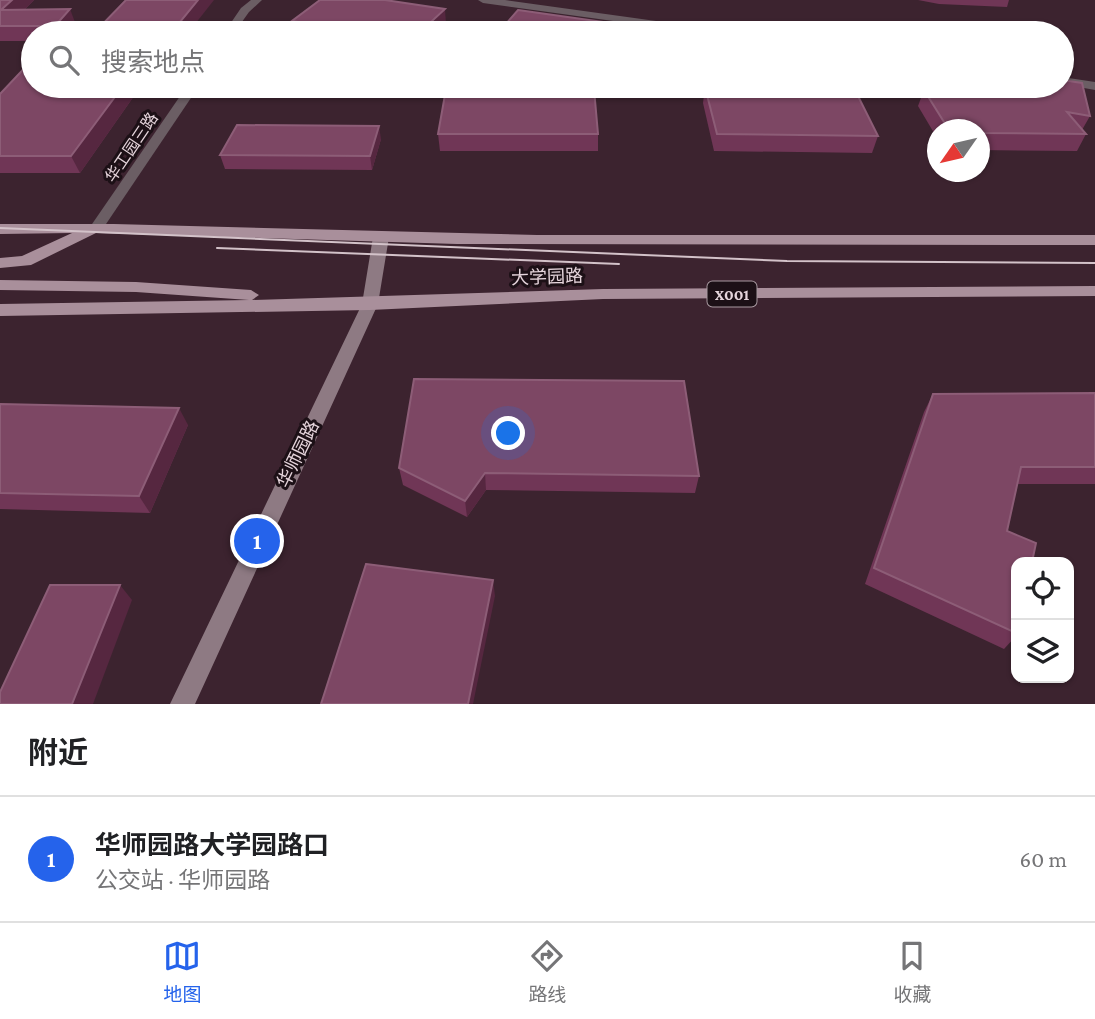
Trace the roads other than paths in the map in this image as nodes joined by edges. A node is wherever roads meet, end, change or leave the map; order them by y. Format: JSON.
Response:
{"nodes":[{"id":1,"x":257,"y":0,"type":"edge"},
{"id":2,"x":483,"y":0,"type":"edge"},
{"id":3,"x":237,"y":21,"type":"edge"},
{"id":4,"x":634,"y":21,"type":"edge"},
{"id":5,"x":1074,"y":83,"type":"edge"},
{"id":6,"x":1095,"y":86,"type":"edge"},
{"id":7,"x":185,"y":98,"type":"edge"},
{"id":8,"x":97,"y":227,"type":"junction"},
{"id":9,"x":0,"y":229,"type":"edge"},
{"id":10,"x":381,"y":237,"type":"junction"},
{"id":11,"x":1095,"y":240,"type":"edge"},
{"id":12,"x":0,"y":263,"type":"edge"},
{"id":13,"x":0,"y":285,"type":"edge"},
{"id":14,"x":1095,"y":291,"type":"edge"},
{"id":15,"x":370,"y":304,"type":"junction"},
{"id":16,"x":0,"y":310,"type":"edge"},
{"id":17,"x":182,"y":704,"type":"edge"}],
"edges":[{"from":1,"to":3,"type":"street"},
{"from":2,"to":4,"type":"street"},
{"from":5,"to":6,"type":"street"},
{"from":7,"to":8,"type":"street","name":"华工园三路"},
{"from":8,"to":9,"type":"main road","name":"大学园路"},
{"from":8,"to":10,"type":"main road","name":"大学园路"},
{"from":8,"to":12,"type":"main road"},
{"from":10,"to":11,"type":"main road","name":"大学园路"},
{"from":10,"to":15,"type":"main road","name":"华师园路"},
{"from":13,"to":15,"type":"main road"},
{"from":14,"to":15,"type":"main road","name":"大学园路","number":"X001"},
{"from":15,"to":16,"type":"main road","name":"大学园路","number":"X001"},
{"from":15,"to":17,"type":"main road","name":"华师园路"}]}
